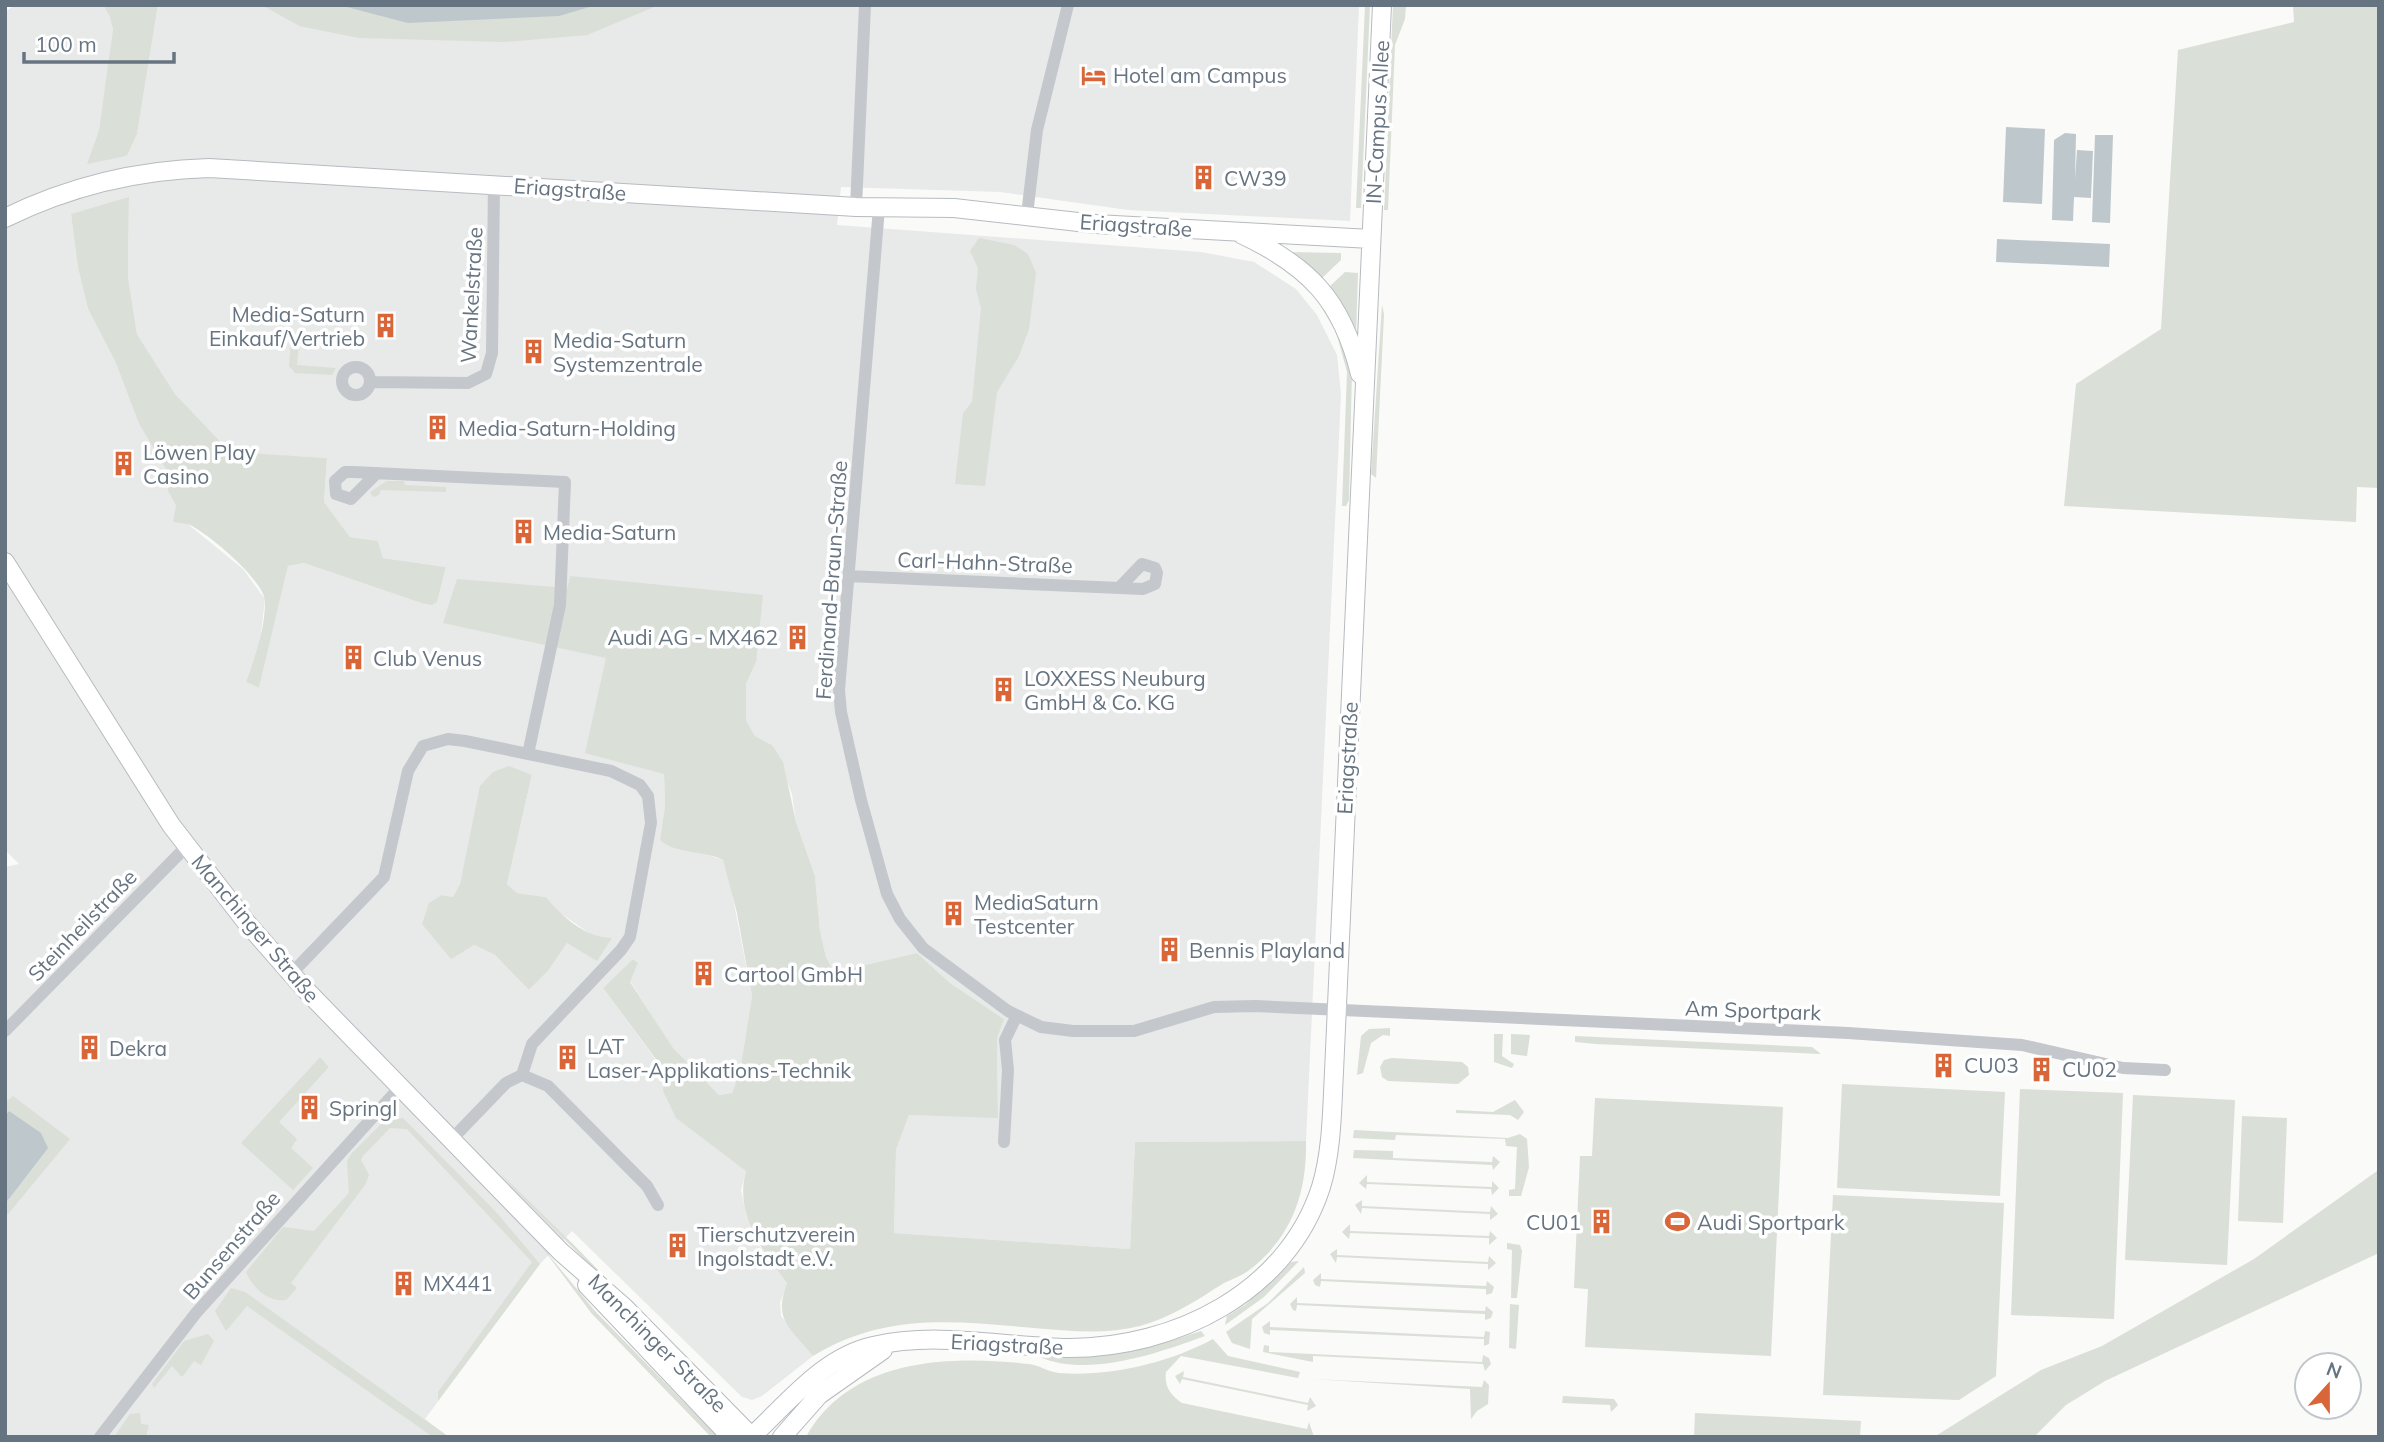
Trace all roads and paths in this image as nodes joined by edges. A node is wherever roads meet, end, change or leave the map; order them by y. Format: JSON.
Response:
{"nodes":[{"id":1,"x":865,"y":5,"type":"edge"},
{"id":2,"x":1068,"y":5,"type":"edge"},
{"id":3,"x":1382,"y":5,"type":"edge"},
{"id":4,"x":494,"y":184,"type":"junction"},
{"id":5,"x":856,"y":207,"type":"junction"},
{"id":6,"x":879,"y":208,"type":"junction"},
{"id":7,"x":1027,"y":215,"type":"junction"},
{"id":8,"x":5,"y":218,"type":"edge"},
{"id":9,"x":1233,"y":231,"type":"junction"},
{"id":10,"x":1371,"y":239,"type":"junction"},
{"id":11,"x":370,"y":382,"type":"dead end"},
{"id":12,"x":1364,"y":391,"type":"junction"},
{"id":13,"x":377,"y":473,"type":"dead end"},
{"id":14,"x":5,"y":562,"type":"edge"},
{"id":15,"x":848,"y":576,"type":"junction"},
{"id":16,"x":1120,"y":587,"type":"dead end"},
{"id":17,"x":528,"y":754,"type":"junction"},
{"id":18,"x":186,"y":847,"type":"junction"},
{"id":19,"x":291,"y":974,"type":"junction"},
{"id":20,"x":1337,"y":1010,"type":"junction"},
{"id":21,"x":1016,"y":1017,"type":"junction"},
{"id":22,"x":5,"y":1031,"type":"edge"},
{"id":23,"x":2165,"y":1070,"type":"dead end"},
{"id":24,"x":522,"y":1075,"type":"junction"},
{"id":25,"x":400,"y":1087,"type":"junction"},
{"id":26,"x":451,"y":1140,"type":"junction"},
{"id":27,"x":1004,"y":1142,"type":"dead end"},
{"id":28,"x":658,"y":1205,"type":"dead end"},
{"id":29,"x":561,"y":1252,"type":"junction"},
{"id":30,"x":895,"y":1343,"type":"junction"},
{"id":31,"x":752,"y":1436,"type":"edge"},
{"id":32,"x":100,"y":1437,"type":"edge"},
{"id":33,"x":731,"y":1437,"type":"edge"},
{"id":34,"x":782,"y":1437,"type":"edge"}],
"edges":[{"from":1,"to":5,"type":"street"},
{"from":2,"to":7,"type":"street"},
{"from":3,"to":10,"type":"street","name":"IN-Campus Allee"},
{"from":4,"to":5,"type":"street","name":"Eriagstraße"},
{"from":4,"to":8,"type":"street","name":"Eriagstraße"},
{"from":4,"to":11,"type":"street","name":"Wankelstraße"},
{"from":5,"to":6,"type":"street","name":"Eriagstraße"},
{"from":6,"to":7,"type":"street","name":"Eriagstraße"},
{"from":6,"to":15,"type":"street","name":"Ferdinand-Braun-Straße"},
{"from":7,"to":9,"type":"street","name":"Eriagstraße"},
{"from":9,"to":10,"type":"street","name":"Eriagstraße"},
{"from":9,"to":12,"type":"street"},
{"from":10,"to":12,"type":"street","name":"Eriagstraße"},
{"from":12,"to":20,"type":"street","name":"Eriagstraße"},
{"from":13,"to":17,"type":"street"},
{"from":14,"to":18,"type":"street","name":"Manchinger Straße"},
{"from":15,"to":16,"type":"street","name":"Carl-Hahn-Straße"},
{"from":15,"to":21,"type":"street","name":"Ferdinand-Braun-Straße"},
{"from":17,"to":19,"type":"street"},
{"from":17,"to":24,"type":"street"},
{"from":18,"to":19,"type":"street","name":"Manchinger Straße"},
{"from":18,"to":22,"type":"street","name":"Steinheilstraße"},
{"from":19,"to":25,"type":"street","name":"Manchinger Straße"},
{"from":20,"to":21,"type":"street","name":"Ferdinand-Braun-Straße"},
{"from":20,"to":23,"type":"street","name":"Am Sportpark"},
{"from":20,"to":30,"type":"street","name":"Eriagstraße"},
{"from":21,"to":27,"type":"street"},
{"from":24,"to":26,"type":"street"},
{"from":24,"to":28,"type":"street"},
{"from":25,"to":26,"type":"street","name":"Manchinger Straße"},
{"from":25,"to":32,"type":"street","name":"Bunsenstraße"},
{"from":26,"to":29,"type":"street","name":"Manchinger Straße"},
{"from":29,"to":31,"type":"street","name":"Manchinger Straße"},
{"from":29,"to":33,"type":"street","name":"Manchinger Straße"},
{"from":30,"to":31,"type":"street","name":"Eriagstraße"},
{"from":30,"to":34,"type":"street"}]}
